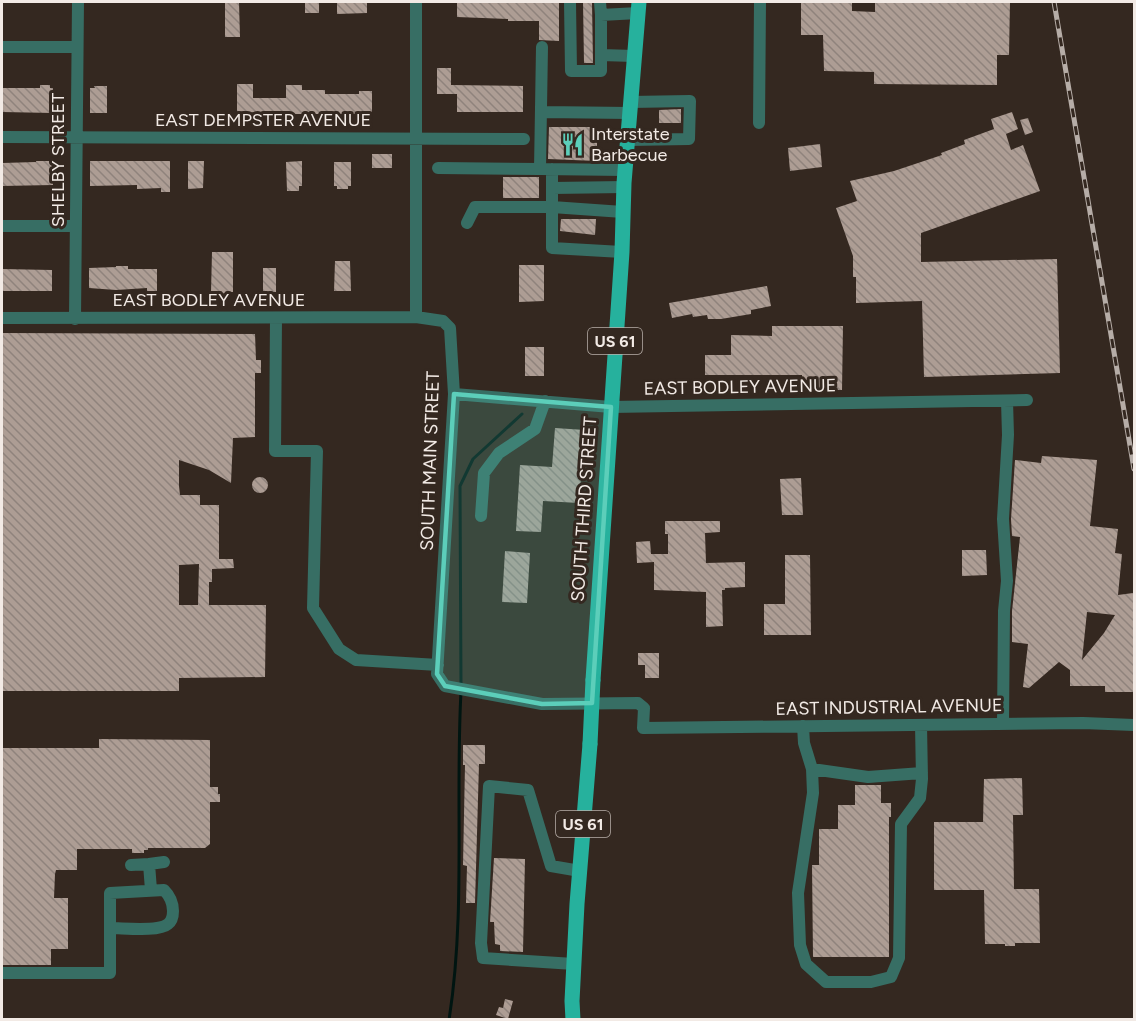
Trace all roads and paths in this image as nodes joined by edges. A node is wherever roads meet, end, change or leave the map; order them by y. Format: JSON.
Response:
{"nodes":[{"id":1,"x":78,"y":2,"type":"edge"},
{"id":2,"x":416,"y":2,"type":"edge"},
{"id":3,"x":570,"y":2,"type":"edge"},
{"id":4,"x":600,"y":2,"type":"edge"},
{"id":5,"x":760,"y":2,"type":"edge"},
{"id":6,"x":638,"y":7,"type":"edge"},
{"id":7,"x":601,"y":15,"type":"junction"},
{"id":8,"x":2,"y":47,"type":"edge"},
{"id":9,"x":77,"y":47,"type":"junction"},
{"id":10,"x":542,"y":47,"type":"dead end"},
{"id":11,"x":601,"y":55,"type":"junction"},
{"id":12,"x":634,"y":56,"type":"junction"},
{"id":13,"x":630,"y":107,"type":"junction"},
{"id":14,"x":542,"y":112,"type":"junction"},
{"id":15,"x":759,"y":123,"type":"dead end"},
{"id":16,"x":2,"y":137,"type":"edge"},
{"id":17,"x":76,"y":137,"type":"junction"},
{"id":18,"x":416,"y":139,"type":"junction"},
{"id":19,"x":524,"y":139,"type":"dead end"},
{"id":20,"x":628,"y":140,"type":"junction"},
{"id":21,"x":438,"y":168,"type":"dead end"},
{"id":22,"x":546,"y":169,"type":"junction"},
{"id":23,"x":625,"y":170,"type":"junction"},
{"id":24,"x":624,"y":187,"type":"junction"},
{"id":25,"x":552,"y":188,"type":"junction"},
{"id":26,"x":552,"y":207,"type":"junction"},
{"id":27,"x":623,"y":212,"type":"junction"},
{"id":28,"x":467,"y":223,"type":"dead end"},
{"id":29,"x":2,"y":226,"type":"edge"},
{"id":30,"x":75,"y":226,"type":"junction"},
{"id":31,"x":622,"y":252,"type":"junction"},
{"id":32,"x":416,"y":316,"type":"junction"},
{"id":33,"x":2,"y":318,"type":"edge"},
{"id":34,"x":276,"y":318,"type":"junction"},
{"id":35,"x":75,"y":319,"type":"junction"},
{"id":36,"x":454,"y":394,"type":"junction"},
{"id":37,"x":1027,"y":400,"type":"dead end"},
{"id":38,"x":545,"y":401,"type":"junction"},
{"id":39,"x":1007,"y":401,"type":"junction"},
{"id":40,"x":611,"y":407,"type":"junction"},
{"id":41,"x":481,"y":516,"type":"dead end"},
{"id":42,"x":438,"y":665,"type":"junction"},
{"id":43,"x":1003,"y":723,"type":"junction"},
{"id":44,"x":921,"y":724,"type":"junction"},
{"id":45,"x":1134,"y":725,"type":"edge"},
{"id":46,"x":803,"y":726,"type":"junction"},
{"id":47,"x":812,"y":769,"type":"junction"},
{"id":48,"x":922,"y":773,"type":"junction"},
{"id":49,"x":164,"y":862,"type":"dead end"},
{"id":50,"x":149,"y":864,"type":"junction"},
{"id":51,"x":131,"y":865,"type":"dead end"},
{"id":52,"x":580,"y":870,"type":"junction"},
{"id":53,"x":151,"y":890,"type":"junction"},
{"id":54,"x":111,"y":928,"type":"junction"},
{"id":55,"x":574,"y":964,"type":"junction"},
{"id":56,"x":2,"y":973,"type":"edge"},
{"id":57,"x":573,"y":1020,"type":"edge"}],
"edges":[{"from":1,"to":9,"type":"street","name":"SHELBY STREET"},
{"from":2,"to":18,"type":"street"},
{"from":3,"to":11,"type":"street"},
{"from":4,"to":7,"type":"street"},
{"from":5,"to":15,"type":"street"},
{"from":6,"to":7,"type":"street"},
{"from":6,"to":12,"type":"main road","name":"SOUTH THIRD STREET","number":"US 61"},
{"from":7,"to":11,"type":"street"},
{"from":8,"to":9,"type":"street"},
{"from":9,"to":17,"type":"street","name":"SHELBY STREET"},
{"from":10,"to":14,"type":"street"},
{"from":11,"to":12,"type":"street"},
{"from":12,"to":13,"type":"main road","name":"SOUTH THIRD STREET","number":"US 61"},
{"from":13,"to":14,"type":"street"},
{"from":13,"to":20,"type":"main road","name":"SOUTH THIRD STREET","number":"US 61"},
{"from":13,"to":20,"type":"street"},
{"from":14,"to":22,"type":"street"},
{"from":16,"to":17,"type":"street","name":"EAST DEMPSTER AVENUE"},
{"from":17,"to":18,"type":"street","name":"EAST DEMPSTER AVENUE"},
{"from":17,"to":30,"type":"street","name":"SHELBY STREET"},
{"from":18,"to":19,"type":"street","name":"EAST DEMPSTER AVENUE"},
{"from":18,"to":32,"type":"street"},
{"from":20,"to":23,"type":"main road","name":"SOUTH THIRD STREET","number":"US 61"},
{"from":21,"to":22,"type":"street"},
{"from":22,"to":23,"type":"street"},
{"from":22,"to":25,"type":"street"},
{"from":23,"to":24,"type":"main road","name":"SOUTH THIRD STREET","number":"US 61"},
{"from":24,"to":25,"type":"street"},
{"from":24,"to":27,"type":"main road","name":"SOUTH THIRD STREET","number":"US 61"},
{"from":25,"to":26,"type":"street"},
{"from":26,"to":27,"type":"street"},
{"from":26,"to":28,"type":"street"},
{"from":26,"to":31,"type":"street"},
{"from":27,"to":31,"type":"main road","name":"SOUTH THIRD STREET","number":"US 61"},
{"from":29,"to":30,"type":"street"},
{"from":30,"to":35,"type":"street","name":"SHELBY STREET"},
{"from":31,"to":40,"type":"main road","name":"SOUTH THIRD STREET","number":"US 61"},
{"from":32,"to":34,"type":"street","name":"EAST BODLEY AVENUE"},
{"from":32,"to":36,"type":"street","name":"SOUTH MAIN STREET"},
{"from":33,"to":35,"type":"street","name":"EAST BODLEY AVENUE"},
{"from":34,"to":35,"type":"street","name":"EAST BODLEY AVENUE"},
{"from":34,"to":42,"type":"street"},
{"from":36,"to":38,"type":"street","name":"EAST BODLEY AVENUE"},
{"from":36,"to":42,"type":"street","name":"SOUTH MAIN STREET"},
{"from":37,"to":39,"type":"street","name":"EAST BODLEY AVENUE"},
{"from":38,"to":40,"type":"street","name":"EAST BODLEY AVENUE"},
{"from":38,"to":41,"type":"street"},
{"from":39,"to":40,"type":"street","name":"EAST BODLEY AVENUE"},
{"from":39,"to":43,"type":"street"},
{"from":40,"to":52,"type":"main road","name":"SOUTH THIRD STREET","number":"US 61","bridge":true},
{"from":42,"to":46,"type":"street","name":"EAST INDUSTRIAL AVENUE"},
{"from":43,"to":44,"type":"street","name":"EAST INDUSTRIAL AVENUE"},
{"from":43,"to":45,"type":"street","name":"EAST INDUSTRIAL AVENUE"},
{"from":44,"to":46,"type":"street","name":"EAST INDUSTRIAL AVENUE"},
{"from":44,"to":48,"type":"street"},
{"from":46,"to":47,"type":"street"},
{"from":47,"to":48,"type":"street"},
{"from":47,"to":48,"type":"street"},
{"from":49,"to":50,"type":"street"},
{"from":50,"to":51,"type":"street"},
{"from":50,"to":53,"type":"street"},
{"from":52,"to":55,"type":"main road","name":"SOUTH THIRD STREET","number":"US 61"},
{"from":52,"to":55,"type":"street"},
{"from":53,"to":54,"type":"street"},
{"from":53,"to":54,"type":"street"},
{"from":54,"to":56,"type":"street"},
{"from":55,"to":57,"type":"main road","name":"SOUTH THIRD STREET","number":"US 61"}]}
